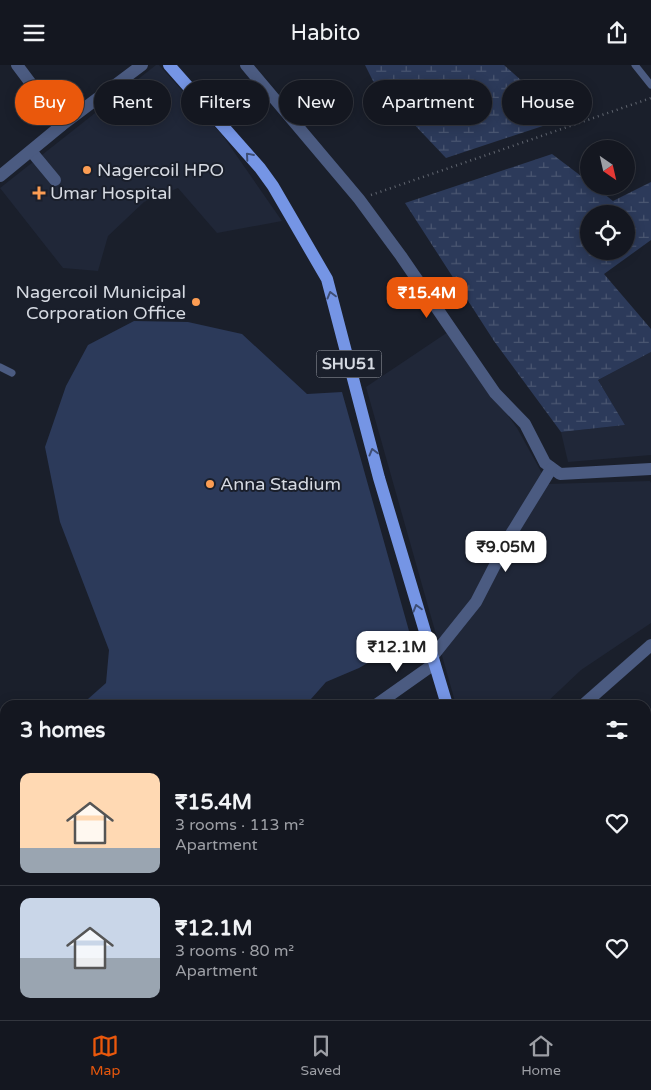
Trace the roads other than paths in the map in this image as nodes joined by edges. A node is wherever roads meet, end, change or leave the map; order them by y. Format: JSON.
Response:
{"nodes":[{"id":1,"x":17,"y":65,"type":"edge"},
{"id":2,"x":142,"y":65,"type":"edge"},
{"id":3,"x":169,"y":65,"type":"edge"},
{"id":4,"x":246,"y":65,"type":"edge"},
{"id":5,"x":635,"y":65,"type":"edge"},
{"id":6,"x":28,"y":80,"type":"edge"},
{"id":7,"x":651,"y":85,"type":"edge"},
{"id":8,"x":84,"y":108,"type":"edge"},
{"id":9,"x":62,"y":125,"type":"edge"},
{"id":10,"x":31,"y":151,"type":"junction"},
{"id":11,"x":0,"y":177,"type":"edge"},
{"id":12,"x":55,"y":180,"type":"dead end"},
{"id":13,"x":0,"y":367,"type":"edge"},
{"id":14,"x":12,"y":373,"type":"dead end"},
{"id":15,"x":551,"y":469,"type":"junction"},
{"id":16,"x":651,"y":469,"type":"edge"},
{"id":17,"x":651,"y":645,"type":"edge"},
{"id":18,"x":433,"y":660,"type":"junction"},
{"id":19,"x":382,"y":700,"type":"edge"},
{"id":20,"x":446,"y":700,"type":"edge"},
{"id":21,"x":589,"y":700,"type":"edge"}],
"edges":[{"from":1,"to":6,"type":"street"},
{"from":2,"to":8,"type":"street"},
{"from":18,"to":3,"type":"main road","number":"SHU51","one_way":true},
{"from":4,"to":15,"type":"street"},
{"from":5,"to":7,"type":"lane"},
{"from":9,"to":10,"type":"street"},
{"from":10,"to":11,"type":"street"},
{"from":10,"to":12,"type":"street"},
{"from":13,"to":14,"type":"lane"},
{"from":15,"to":16,"type":"street"},
{"from":15,"to":18,"type":"street"},
{"from":17,"to":21,"type":"street"},
{"from":18,"to":19,"type":"street"},
{"from":18,"to":20,"type":"main road","number":"SHU51"}]}
